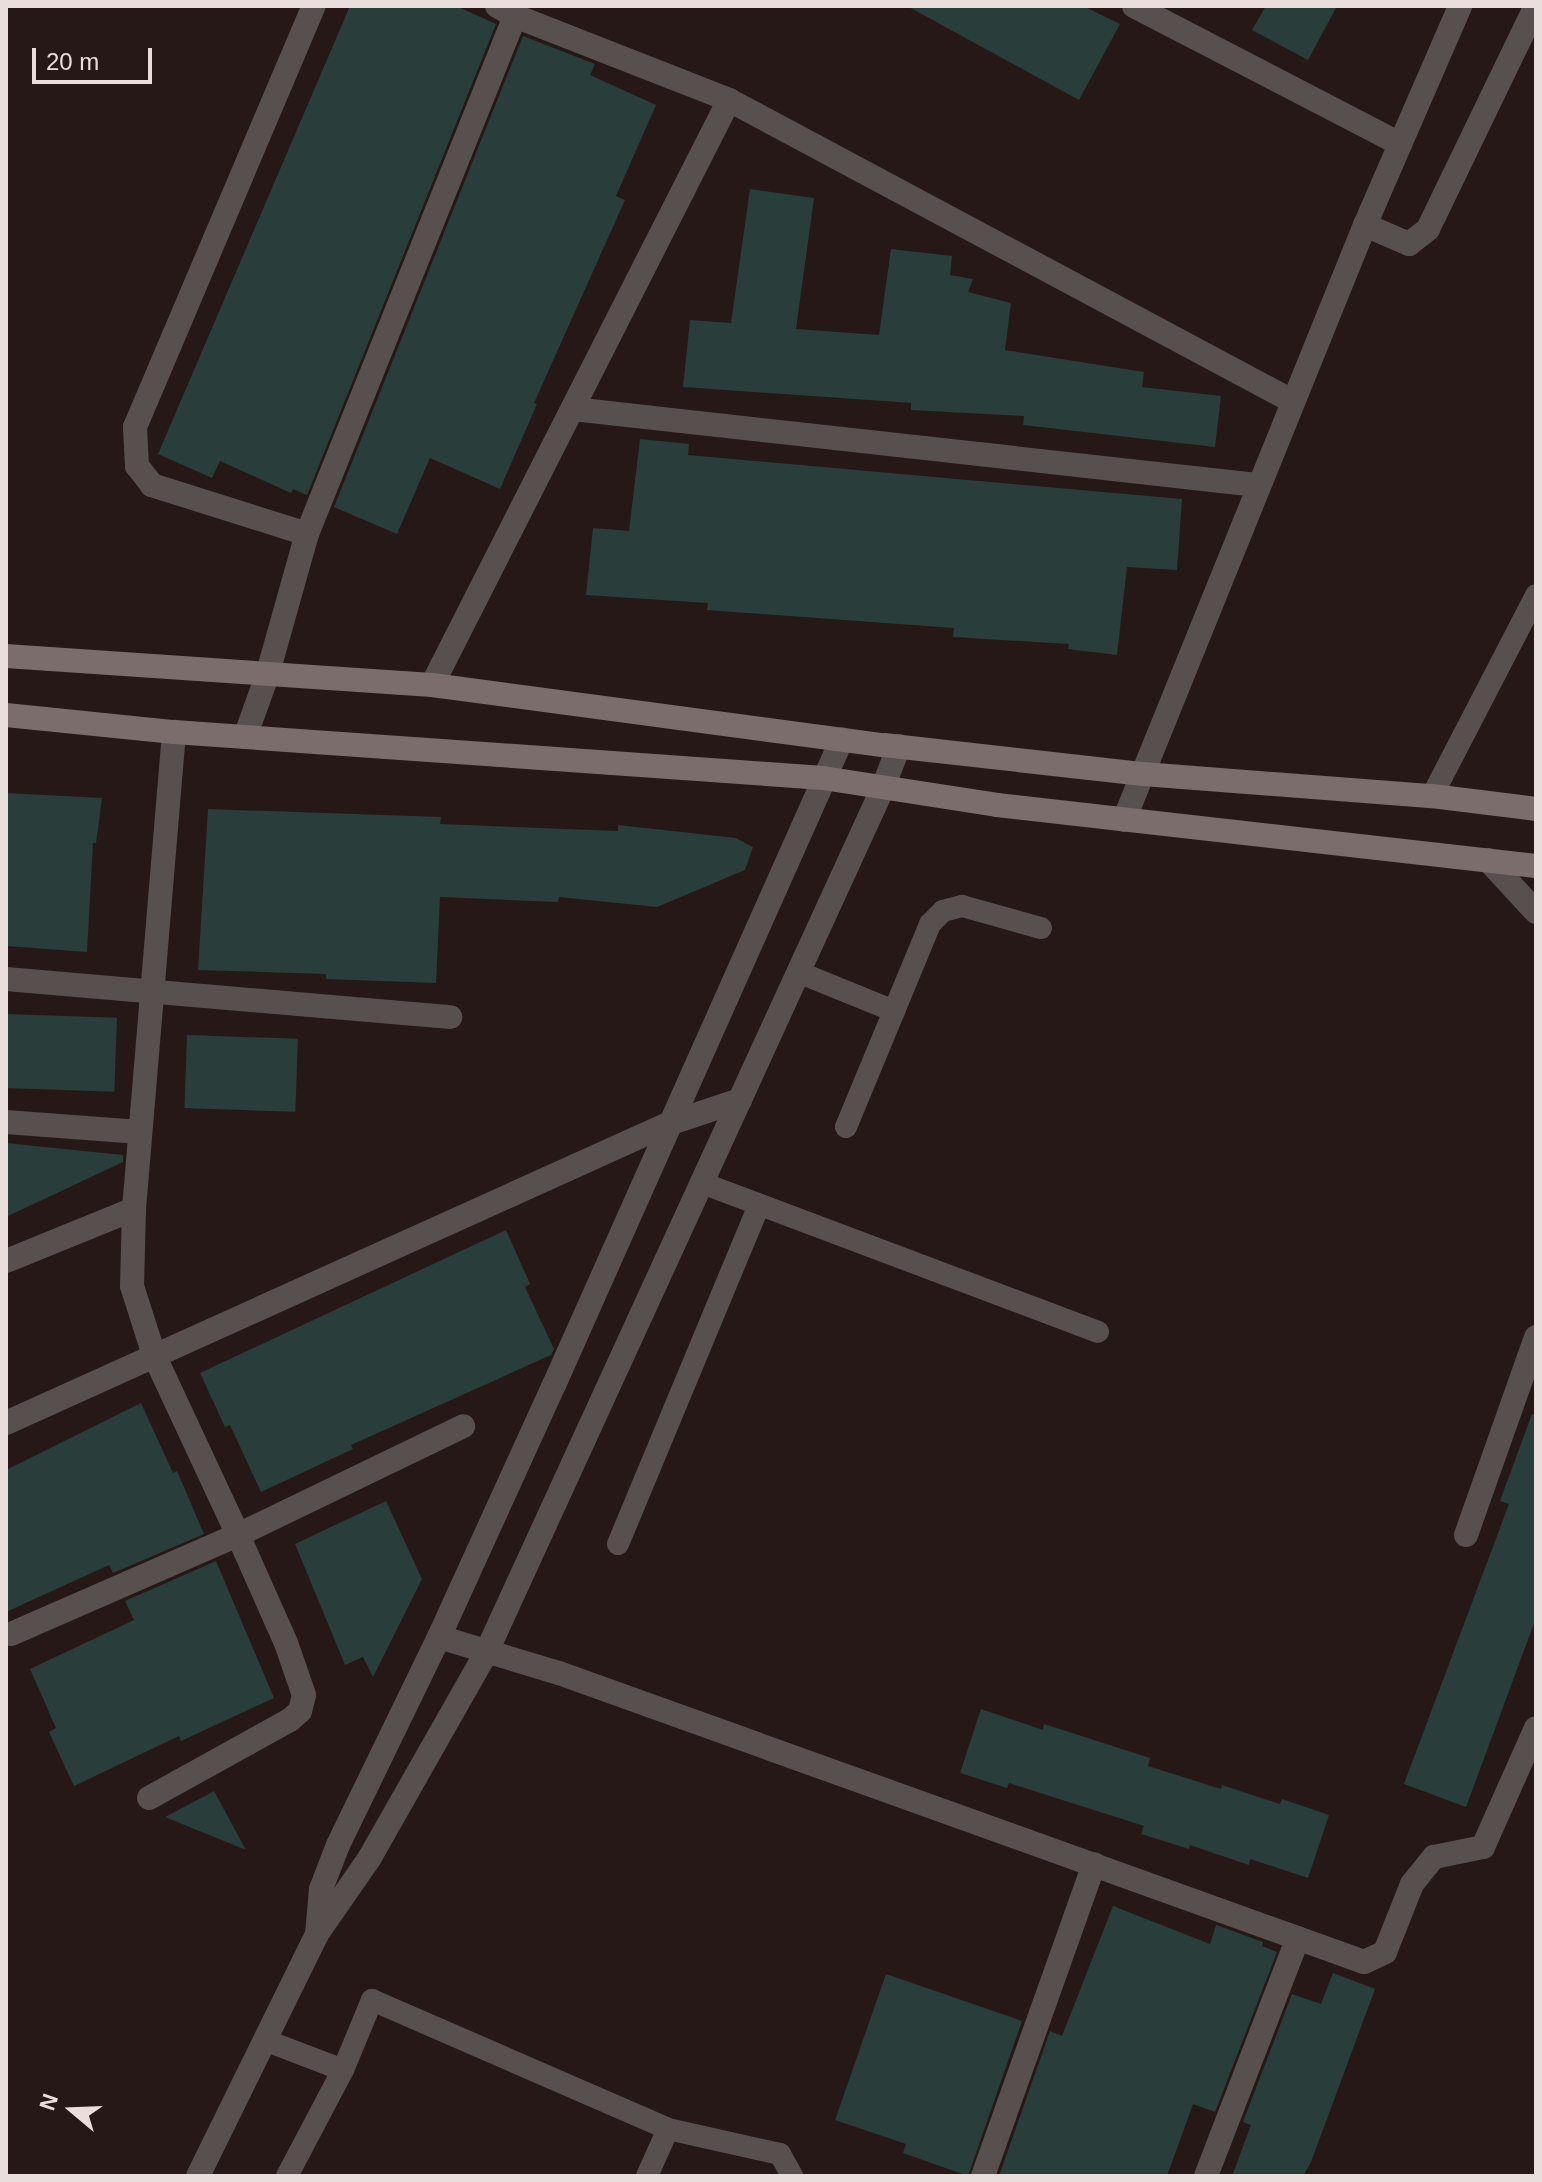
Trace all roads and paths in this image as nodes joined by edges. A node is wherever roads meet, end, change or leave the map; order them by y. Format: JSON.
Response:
{"nodes":[{"id":1,"x":314,"y":6,"type":"edge"},
{"id":2,"x":1134,"y":6,"type":"edge"},
{"id":3,"x":1460,"y":6,"type":"edge"},
{"id":4,"x":1536,"y":6,"type":"edge"},
{"id":5,"x":506,"y":11,"type":"edge"},
{"id":6,"x":729,"y":100,"type":"junction"},
{"id":7,"x":1400,"y":144,"type":"junction"},
{"id":8,"x":1365,"y":225,"type":"junction"},
{"id":9,"x":1292,"y":401,"type":"junction"},
{"id":10,"x":573,"y":409,"type":"junction"},
{"id":11,"x":1257,"y":485,"type":"junction"},
{"id":12,"x":307,"y":534,"type":"junction"},
{"id":13,"x":1536,"y":595,"type":"edge"},
{"id":14,"x":6,"y":656,"type":"edge"},
{"id":15,"x":267,"y":676,"type":"junction"},
{"id":16,"x":432,"y":685,"type":"junction"},
{"id":17,"x":6,"y":715,"type":"edge"},
{"id":18,"x":174,"y":732,"type":"junction"},
{"id":19,"x":245,"y":737,"type":"junction"},
{"id":20,"x":842,"y":739,"type":"junction"},
{"id":21,"x":899,"y":746,"type":"junction"},
{"id":22,"x":1143,"y":774,"type":"junction"},
{"id":23,"x":823,"y":778,"type":"junction"},
{"id":24,"x":882,"y":790,"type":"junction"},
{"id":25,"x":1432,"y":796,"type":"junction"},
{"id":26,"x":1536,"y":809,"type":"edge"},
{"id":27,"x":1124,"y":820,"type":"junction"},
{"id":28,"x":1488,"y":860,"type":"junction"},
{"id":29,"x":1536,"y":866,"type":"edge"},
{"id":30,"x":1536,"y":912,"type":"edge"},
{"id":31,"x":1041,"y":928,"type":"dead end"},
{"id":32,"x":798,"y":972,"type":"junction"},
{"id":33,"x":6,"y":979,"type":"edge"},
{"id":34,"x":151,"y":992,"type":"junction"},
{"id":35,"x":894,"y":1011,"type":"junction"},
{"id":36,"x":450,"y":1017,"type":"dead end"},
{"id":37,"x":740,"y":1100,"type":"junction"},
{"id":38,"x":6,"y":1122,"type":"edge"},
{"id":39,"x":668,"y":1124,"type":"junction"},
{"id":40,"x":846,"y":1127,"type":"dead end"},
{"id":41,"x":140,"y":1132,"type":"junction"},
{"id":42,"x":702,"y":1183,"type":"junction"},
{"id":43,"x":759,"y":1205,"type":"junction"},
{"id":44,"x":134,"y":1209,"type":"junction"},
{"id":45,"x":6,"y":1261,"type":"edge"},
{"id":46,"x":1098,"y":1332,"type":"dead end"},
{"id":47,"x":1536,"y":1337,"type":"edge"},
{"id":48,"x":154,"y":1355,"type":"junction"},
{"id":49,"x":6,"y":1423,"type":"edge"},
{"id":50,"x":463,"y":1426,"type":"dead end"},
{"id":51,"x":238,"y":1535,"type":"junction"},
{"id":52,"x":1466,"y":1535,"type":"dead end"},
{"id":53,"x":618,"y":1544,"type":"dead end"},
{"id":54,"x":11,"y":1634,"type":"dead end"},
{"id":55,"x":439,"y":1637,"type":"junction"},
{"id":56,"x":487,"y":1651,"type":"junction"},
{"id":57,"x":1536,"y":1728,"type":"edge"},
{"id":58,"x":1529,"y":1767,"type":"edge"},
{"id":59,"x":149,"y":1798,"type":"dead end"},
{"id":60,"x":1094,"y":1864,"type":"junction"},
{"id":61,"x":317,"y":1934,"type":"junction"},
{"id":62,"x":1298,"y":1938,"type":"junction"},
{"id":63,"x":267,"y":2041,"type":"junction"},
{"id":64,"x":343,"y":2070,"type":"junction"},
{"id":65,"x":668,"y":2129,"type":"junction"},
{"id":66,"x":198,"y":2176,"type":"edge"},
{"id":67,"x":287,"y":2176,"type":"edge"},
{"id":68,"x":647,"y":2176,"type":"edge"},
{"id":69,"x":792,"y":2176,"type":"edge"},
{"id":70,"x":983,"y":2176,"type":"edge"},
{"id":71,"x":1206,"y":2176,"type":"edge"}],
"edges":[{"from":1,"to":12,"type":"street"},
{"from":2,"to":7,"type":"street"},
{"from":3,"to":7,"type":"street"},
{"from":4,"to":8,"type":"street"},
{"from":5,"to":6,"type":"street"},
{"from":5,"to":12,"type":"street"},
{"from":6,"to":9,"type":"street"},
{"from":6,"to":10,"type":"street"},
{"from":7,"to":8,"type":"street"},
{"from":8,"to":9,"type":"street"},
{"from":9,"to":11,"type":"street"},
{"from":10,"to":11,"type":"street"},
{"from":10,"to":16,"type":"street"},
{"from":11,"to":22,"type":"street"},
{"from":12,"to":15,"type":"street"},
{"from":13,"to":25,"type":"lane"},
{"from":14,"to":15,"type":"street"},
{"from":15,"to":16,"type":"street"},
{"from":15,"to":19,"type":"street"},
{"from":16,"to":20,"type":"street"},
{"from":17,"to":18,"type":"street"},
{"from":18,"to":19,"type":"street"},
{"from":18,"to":34,"type":"street"},
{"from":19,"to":23,"type":"street"},
{"from":20,"to":21,"type":"street"},
{"from":20,"to":23,"type":"street"},
{"from":21,"to":22,"type":"street"},
{"from":21,"to":24,"type":"street"},
{"from":22,"to":25,"type":"street"},
{"from":22,"to":27,"type":"street"},
{"from":23,"to":24,"type":"street"},
{"from":23,"to":39,"type":"street"},
{"from":24,"to":27,"type":"street"},
{"from":24,"to":32,"type":"street"},
{"from":25,"to":26,"type":"street"},
{"from":27,"to":28,"type":"street"},
{"from":28,"to":29,"type":"street"},
{"from":28,"to":30,"type":"street"},
{"from":31,"to":35,"type":"lane"},
{"from":32,"to":35,"type":"lane"},
{"from":32,"to":37,"type":"street"},
{"from":33,"to":34,"type":"street"},
{"from":34,"to":36,"type":"street"},
{"from":34,"to":41,"type":"street"},
{"from":35,"to":40,"type":"lane"},
{"from":37,"to":39,"type":"street"},
{"from":37,"to":42,"type":"street"},
{"from":38,"to":41,"type":"street"},
{"from":39,"to":48,"type":"street"},
{"from":39,"to":55,"type":"street"},
{"from":41,"to":44,"type":"street"},
{"from":42,"to":43,"type":"lane"},
{"from":42,"to":56,"type":"street"},
{"from":43,"to":46,"type":"lane"},
{"from":43,"to":53,"type":"lane"},
{"from":44,"to":45,"type":"street"},
{"from":44,"to":48,"type":"street"},
{"from":47,"to":52,"type":"street"},
{"from":48,"to":49,"type":"street"},
{"from":48,"to":51,"type":"street"},
{"from":50,"to":51,"type":"street"},
{"from":51,"to":54,"type":"street"},
{"from":51,"to":59,"type":"street"},
{"from":55,"to":56,"type":"street"},
{"from":55,"to":61,"type":"street"},
{"from":56,"to":60,"type":"street"},
{"from":56,"to":61,"type":"street"},
{"from":57,"to":58,"type":"street"},
{"from":58,"to":62,"type":"street"},
{"from":60,"to":62,"type":"street"},
{"from":60,"to":70,"type":"street"},
{"from":61,"to":63,"type":"street"},
{"from":62,"to":71,"type":"street"},
{"from":63,"to":64,"type":"lane"},
{"from":63,"to":66,"type":"street"},
{"from":64,"to":65,"type":"lane"},
{"from":64,"to":67,"type":"lane"},
{"from":65,"to":68,"type":"lane"},
{"from":65,"to":69,"type":"lane"}]}
